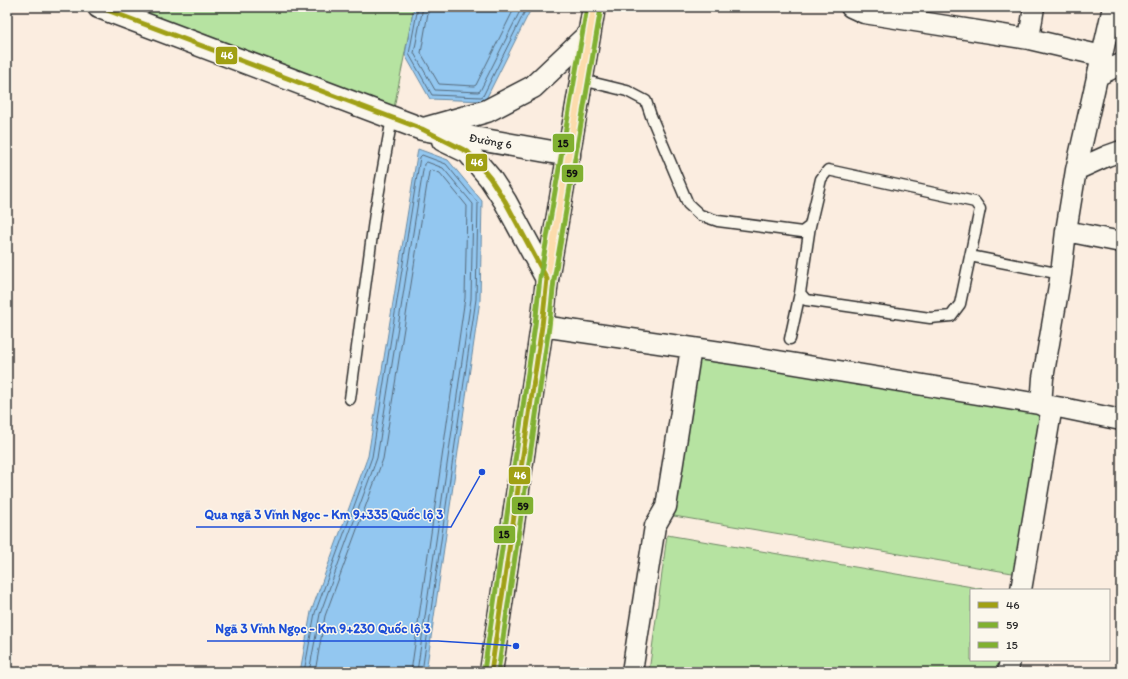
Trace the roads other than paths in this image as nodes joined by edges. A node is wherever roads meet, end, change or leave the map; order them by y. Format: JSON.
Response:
{"nodes":[{"id":1,"x":99,"y":7,"type":"edge"},
{"id":2,"x":594,"y":7,"type":"edge"},
{"id":3,"x":851,"y":7,"type":"edge"},
{"id":4,"x":1034,"y":7,"type":"edge"},
{"id":5,"x":1113,"y":7,"type":"edge"},
{"id":6,"x":589,"y":34,"type":"junction"},
{"id":7,"x":1028,"y":39,"type":"junction"},
{"id":8,"x":1102,"y":56,"type":"junction"},
{"id":9,"x":1121,"y":64,"type":"edge"},
{"id":10,"x":1097,"y":76,"type":"junction"},
{"id":11,"x":582,"y":80,"type":"junction"},
{"id":12,"x":392,"y":118,"type":"junction"},
{"id":13,"x":422,"y":129,"type":"junction"},
{"id":14,"x":1121,"y":151,"type":"edge"},
{"id":15,"x":569,"y":155,"type":"junction"},
{"id":16,"x":1076,"y":170,"type":"junction"},
{"id":17,"x":810,"y":226,"type":"junction"},
{"id":18,"x":1066,"y":231,"type":"junction"},
{"id":19,"x":1121,"y":242,"type":"edge"},
{"id":20,"x":970,"y":256,"type":"junction"},
{"id":21,"x":1061,"y":274,"type":"junction"},
{"id":22,"x":548,"y":279,"type":"junction"},
{"id":23,"x":800,"y":293,"type":"junction"},
{"id":24,"x":542,"y":326,"type":"junction"},
{"id":25,"x":790,"y":339,"type":"dead end"},
{"id":26,"x":691,"y":348,"type":"junction"},
{"id":27,"x":350,"y":399,"type":"dead end"},
{"id":28,"x":1047,"y":406,"type":"junction"},
{"id":29,"x":1121,"y":420,"type":"edge"},
{"id":30,"x":1021,"y":589,"type":"edge"},
{"id":31,"x":1010,"y":661,"type":"edge"},
{"id":32,"x":491,"y":672,"type":"edge"},
{"id":33,"x":632,"y":672,"type":"edge"},
{"id":34,"x":1008,"y":672,"type":"edge"}],
"edges":[{"from":1,"to":12,"type":"main road","name":"Đường 6"},
{"from":2,"to":6,"type":"highway"},
{"from":3,"to":7,"type":"street"},
{"from":4,"to":7,"type":"street"},
{"from":5,"to":8,"type":"street"},
{"from":6,"to":11,"type":"highway"},
{"from":6,"to":13,"type":"main road"},
{"from":7,"to":8,"type":"street"},
{"from":8,"to":10,"type":"street"},
{"from":9,"to":10,"type":"street"},
{"from":10,"to":16,"type":"street"},
{"from":11,"to":15,"type":"highway"},
{"from":11,"to":17,"type":"lane"},
{"from":12,"to":13,"type":"main road","name":"Đường 6"},
{"from":12,"to":27,"type":"lane"},
{"from":13,"to":15,"type":"main road","name":"Đường 6"},
{"from":13,"to":22,"type":"main road"},
{"from":14,"to":16,"type":"street"},
{"from":15,"to":22,"type":"highway"},
{"from":16,"to":18,"type":"street"},
{"from":17,"to":20,"type":"lane"},
{"from":17,"to":23,"type":"lane"},
{"from":18,"to":19,"type":"street"},
{"from":18,"to":21,"type":"street"},
{"from":20,"to":21,"type":"lane"},
{"from":20,"to":23,"type":"lane"},
{"from":21,"to":28,"type":"street"},
{"from":22,"to":24,"type":"highway"},
{"from":23,"to":25,"type":"lane"},
{"from":24,"to":26,"type":"street"},
{"from":24,"to":32,"type":"highway"},
{"from":26,"to":28,"type":"street"},
{"from":26,"to":33,"type":"street"},
{"from":28,"to":29,"type":"street"},
{"from":28,"to":30,"type":"street"},
{"from":31,"to":34,"type":"street"}]}
